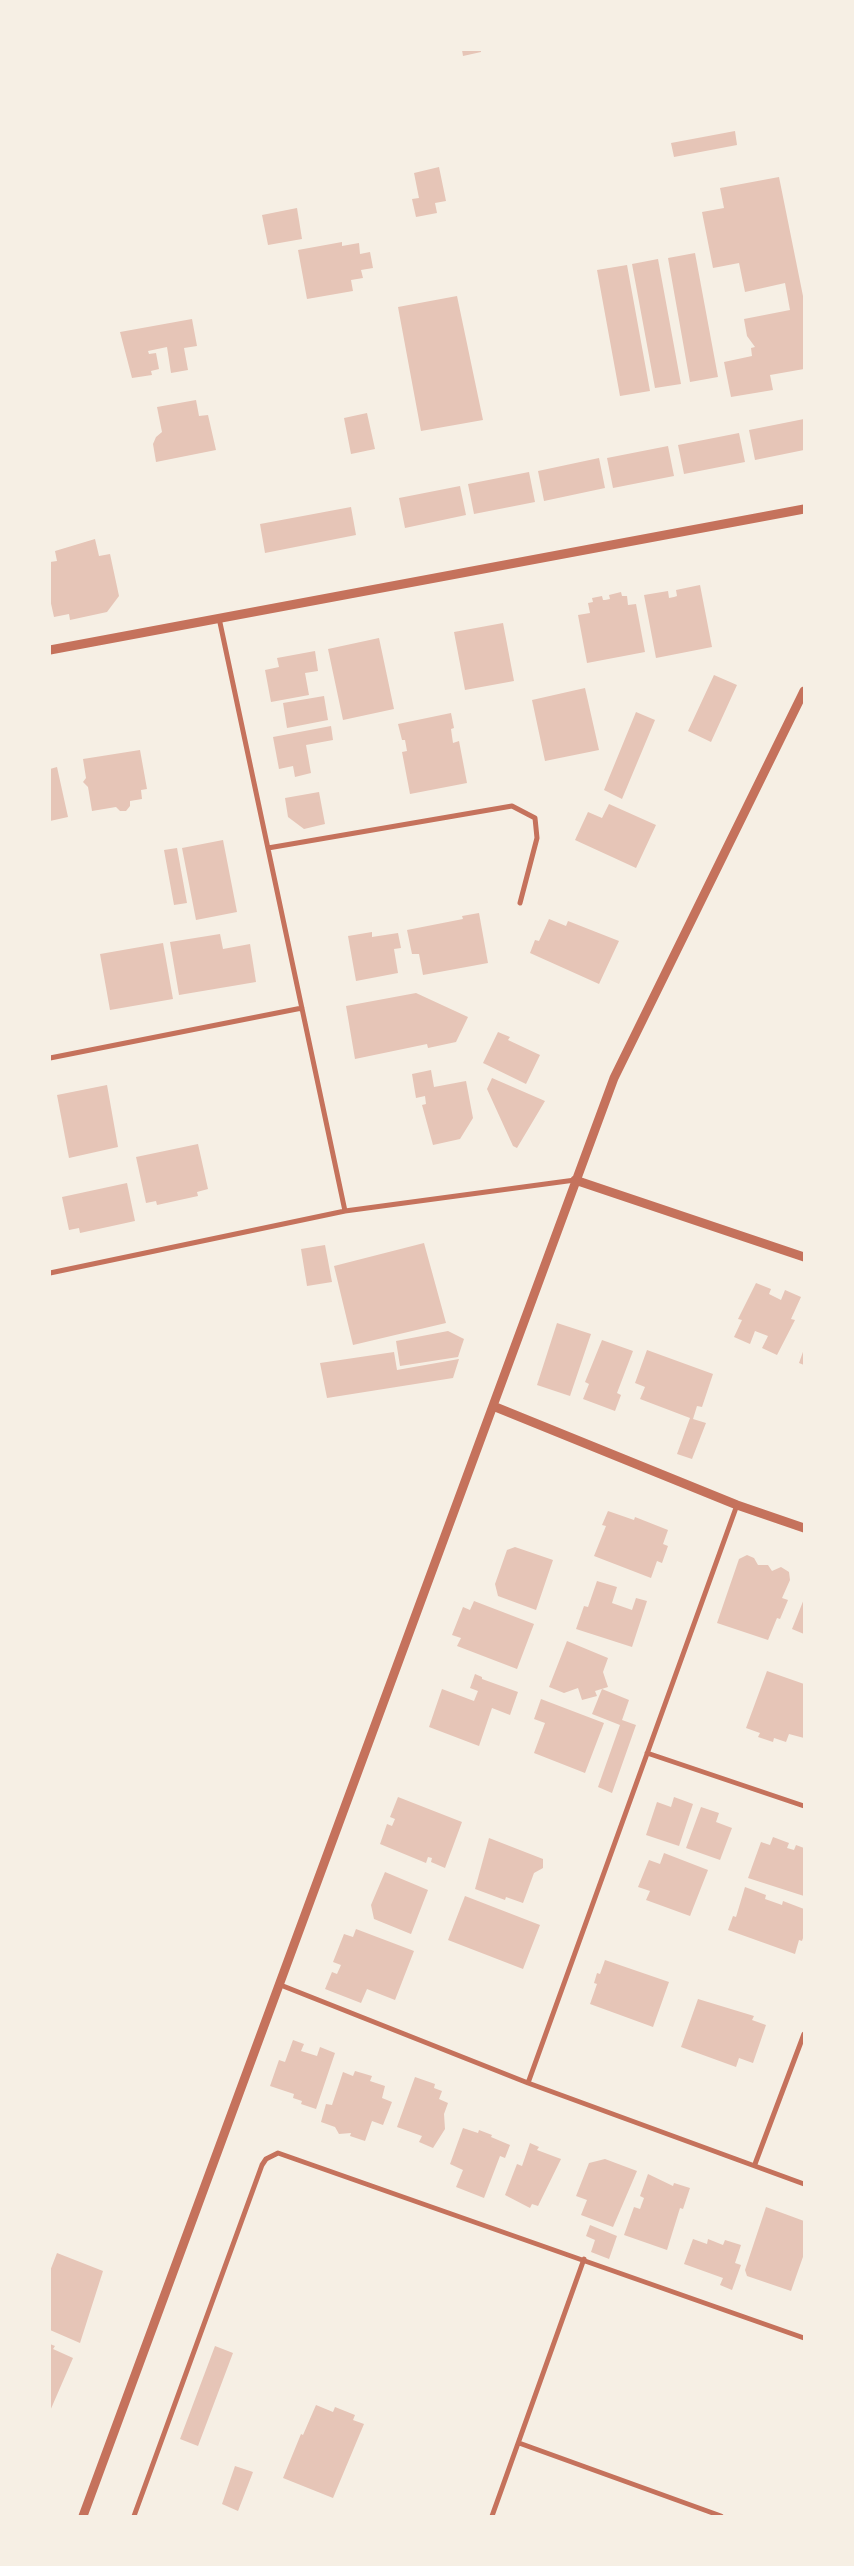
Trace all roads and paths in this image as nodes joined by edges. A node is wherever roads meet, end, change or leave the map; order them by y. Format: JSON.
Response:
{"nodes":[{"id":1,"x":804,"y":509,"type":"edge"},
{"id":2,"x":219,"y":618,"type":"junction"},
{"id":3,"x":50,"y":650,"type":"edge"},
{"id":4,"x":804,"y":691,"type":"edge"},
{"id":5,"x":268,"y":848,"type":"junction"},
{"id":6,"x":520,"y":903,"type":"dead end"},
{"id":7,"x":302,"y":1008,"type":"junction"},
{"id":8,"x":50,"y":1058,"type":"edge"},
{"id":9,"x":574,"y":1180,"type":"junction"},
{"id":10,"x":345,"y":1211,"type":"junction"},
{"id":11,"x":804,"y":1257,"type":"edge"},
{"id":12,"x":50,"y":1271,"type":"edge"},
{"id":13,"x":493,"y":1406,"type":"junction"},
{"id":14,"x":737,"y":1505,"type":"junction"},
{"id":15,"x":804,"y":1528,"type":"edge"},
{"id":16,"x":647,"y":1753,"type":"junction"},
{"id":17,"x":804,"y":1806,"type":"edge"},
{"id":18,"x":278,"y":1984,"type":"junction"},
{"id":19,"x":804,"y":2034,"type":"edge"},
{"id":20,"x":528,"y":2082,"type":"junction"},
{"id":21,"x":755,"y":2164,"type":"junction"},
{"id":22,"x":804,"y":2184,"type":"edge"},
{"id":23,"x":584,"y":2260,"type":"junction"},
{"id":24,"x":804,"y":2338,"type":"edge"},
{"id":25,"x":519,"y":2443,"type":"junction"},
{"id":26,"x":83,"y":2516,"type":"edge"},
{"id":27,"x":134,"y":2516,"type":"edge"},
{"id":28,"x":492,"y":2516,"type":"edge"},
{"id":29,"x":721,"y":2516,"type":"edge"}],
"edges":[{"from":1,"to":2,"type":"street"},
{"from":2,"to":3,"type":"street"},
{"from":2,"to":5,"type":"street"},
{"from":4,"to":9,"type":"street"},
{"from":5,"to":6,"type":"street"},
{"from":5,"to":7,"type":"street"},
{"from":7,"to":8,"type":"street"},
{"from":7,"to":10,"type":"street"},
{"from":9,"to":10,"type":"street"},
{"from":9,"to":11,"type":"street"},
{"from":9,"to":13,"type":"street"},
{"from":10,"to":12,"type":"street"},
{"from":13,"to":14,"type":"street"},
{"from":13,"to":18,"type":"street"},
{"from":14,"to":15,"type":"street"},
{"from":14,"to":16,"type":"street"},
{"from":16,"to":17,"type":"street"},
{"from":16,"to":20,"type":"street"},
{"from":18,"to":20,"type":"street"},
{"from":18,"to":26,"type":"street"},
{"from":19,"to":21,"type":"street"},
{"from":20,"to":21,"type":"street"},
{"from":21,"to":22,"type":"street"},
{"from":23,"to":24,"type":"street"},
{"from":23,"to":25,"type":"street"},
{"from":23,"to":27,"type":"street"},
{"from":25,"to":28,"type":"street"},
{"from":25,"to":29,"type":"street"}]}
